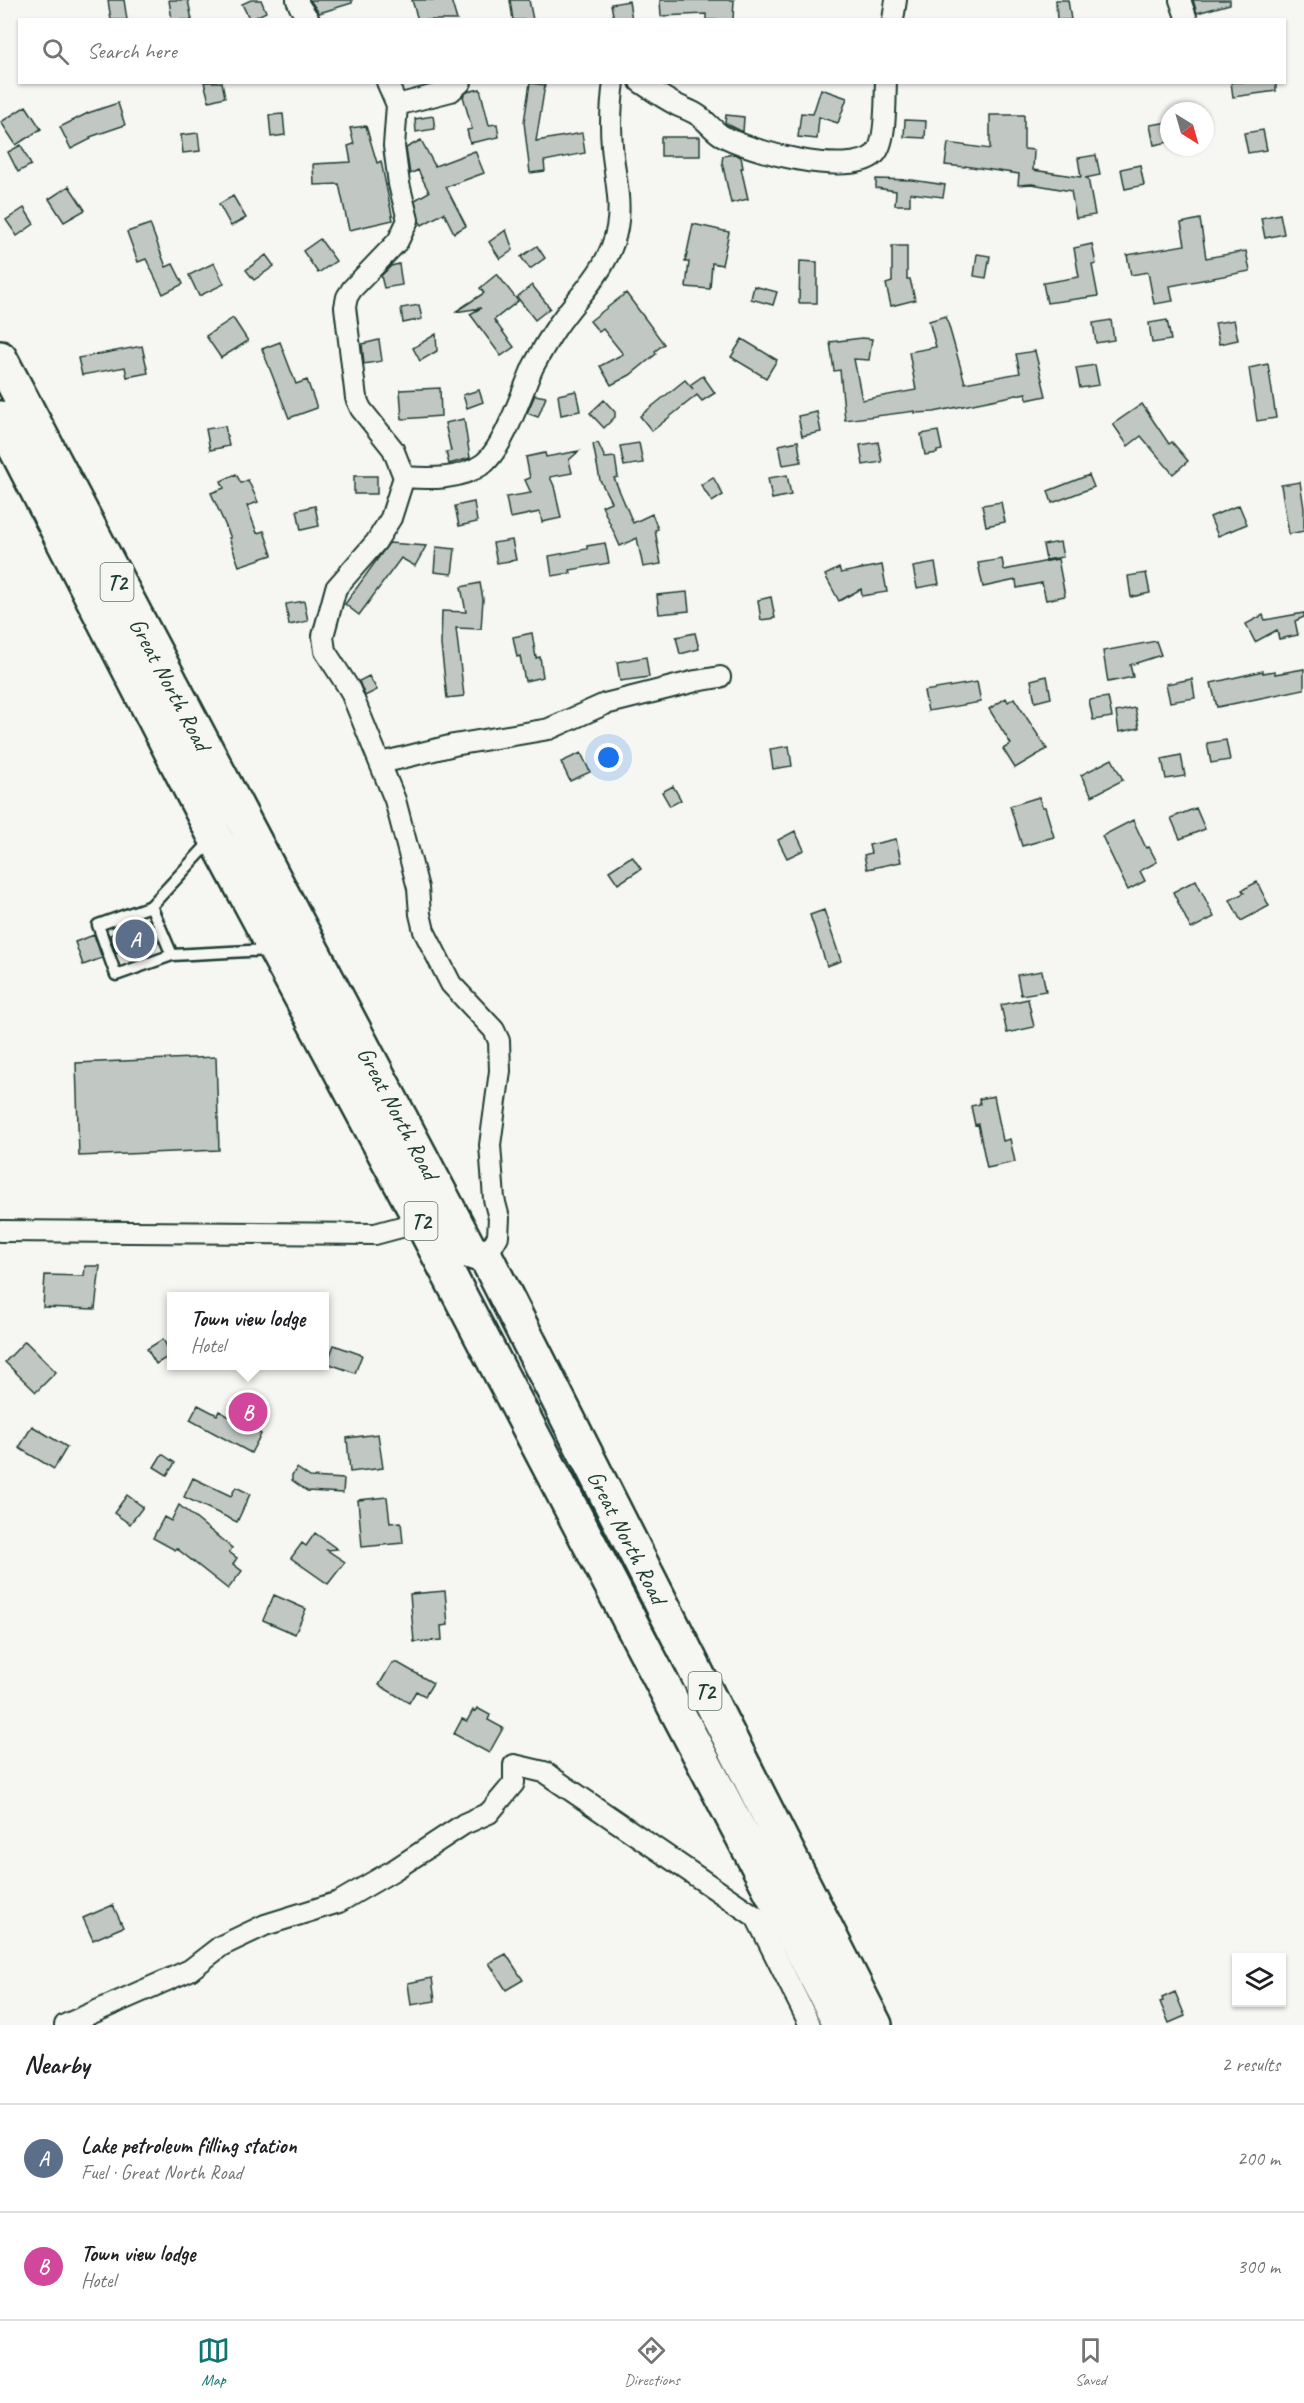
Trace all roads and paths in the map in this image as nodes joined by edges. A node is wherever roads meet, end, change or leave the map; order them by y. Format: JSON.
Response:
{"nodes":[{"id":1,"x":297,"y":0,"type":"edge"},
{"id":2,"x":896,"y":0,"type":"edge"},
{"id":3,"x":1180,"y":0,"type":"edge"},
{"id":4,"x":308,"y":18,"type":"edge"},
{"id":5,"x":893,"y":18,"type":"edge"},
{"id":6,"x":1186,"y":18,"type":"edge"},
{"id":7,"x":388,"y":84,"type":"edge"},
{"id":8,"x":459,"y":84,"type":"edge"},
{"id":9,"x":614,"y":84,"type":"edge"},
{"id":10,"x":643,"y":84,"type":"edge"},
{"id":11,"x":886,"y":84,"type":"edge"},
{"id":12,"x":397,"y":105,"type":"junction"},
{"id":13,"x":0,"y":358,"type":"edge"},
{"id":14,"x":0,"y":418,"type":"edge"},
{"id":15,"x":404,"y":477,"type":"junction"},
{"id":16,"x":720,"y":677,"type":"dead end"},
{"id":17,"x":381,"y":763,"type":"junction"},
{"id":18,"x":215,"y":837,"type":"junction"},
{"id":19,"x":151,"y":906,"type":"junction"},
{"id":20,"x":276,"y":950,"type":"junction"},
{"id":21,"x":172,"y":954,"type":"junction"},
{"id":22,"x":436,"y":1217,"type":"junction"},
{"id":23,"x":0,"y":1231,"type":"edge"},
{"id":24,"x":486,"y":1257,"type":"junction"},
{"id":25,"x":65,"y":2025,"type":"edge"},
{"id":26,"x":810,"y":2025,"type":"edge"},
{"id":27,"x":842,"y":2025,"type":"edge"},
{"id":28,"x":875,"y":2025,"type":"edge"}],
"edges":[{"from":1,"to":4,"type":"street"},
{"from":2,"to":5,"type":"street"},
{"from":3,"to":6,"type":"street"},
{"from":7,"to":12,"type":"street"},
{"from":8,"to":12,"type":"street"},
{"from":9,"to":15,"type":"street"},
{"from":10,"to":11,"type":"street"},
{"from":12,"to":15,"type":"street"},
{"from":13,"to":22,"type":"highway","name":"Great North Road","number":"T2"},
{"from":14,"to":18,"type":"highway","name":"Great North Road","number":"T2"},
{"from":15,"to":17,"type":"street"},
{"from":16,"to":17,"type":"street"},
{"from":17,"to":24,"type":"street"},
{"from":18,"to":19,"type":"lane"},
{"from":18,"to":20,"type":"highway","name":"Great North Road","number":"T2"},
{"from":19,"to":21,"type":"lane"},
{"from":19,"to":21,"type":"lane"},
{"from":20,"to":21,"type":"lane"},
{"from":20,"to":22,"type":"highway","name":"Great North Road","number":"T2"},
{"from":22,"to":23,"type":"street"},
{"from":22,"to":24,"type":"highway","name":"Great North Road","number":"T2"},
{"from":22,"to":27,"type":"highway","name":"Great North Road","number":"T2"},
{"from":24,"to":28,"type":"highway","name":"Great North Road","number":"T2"},
{"from":25,"to":26,"type":"street"}]}
